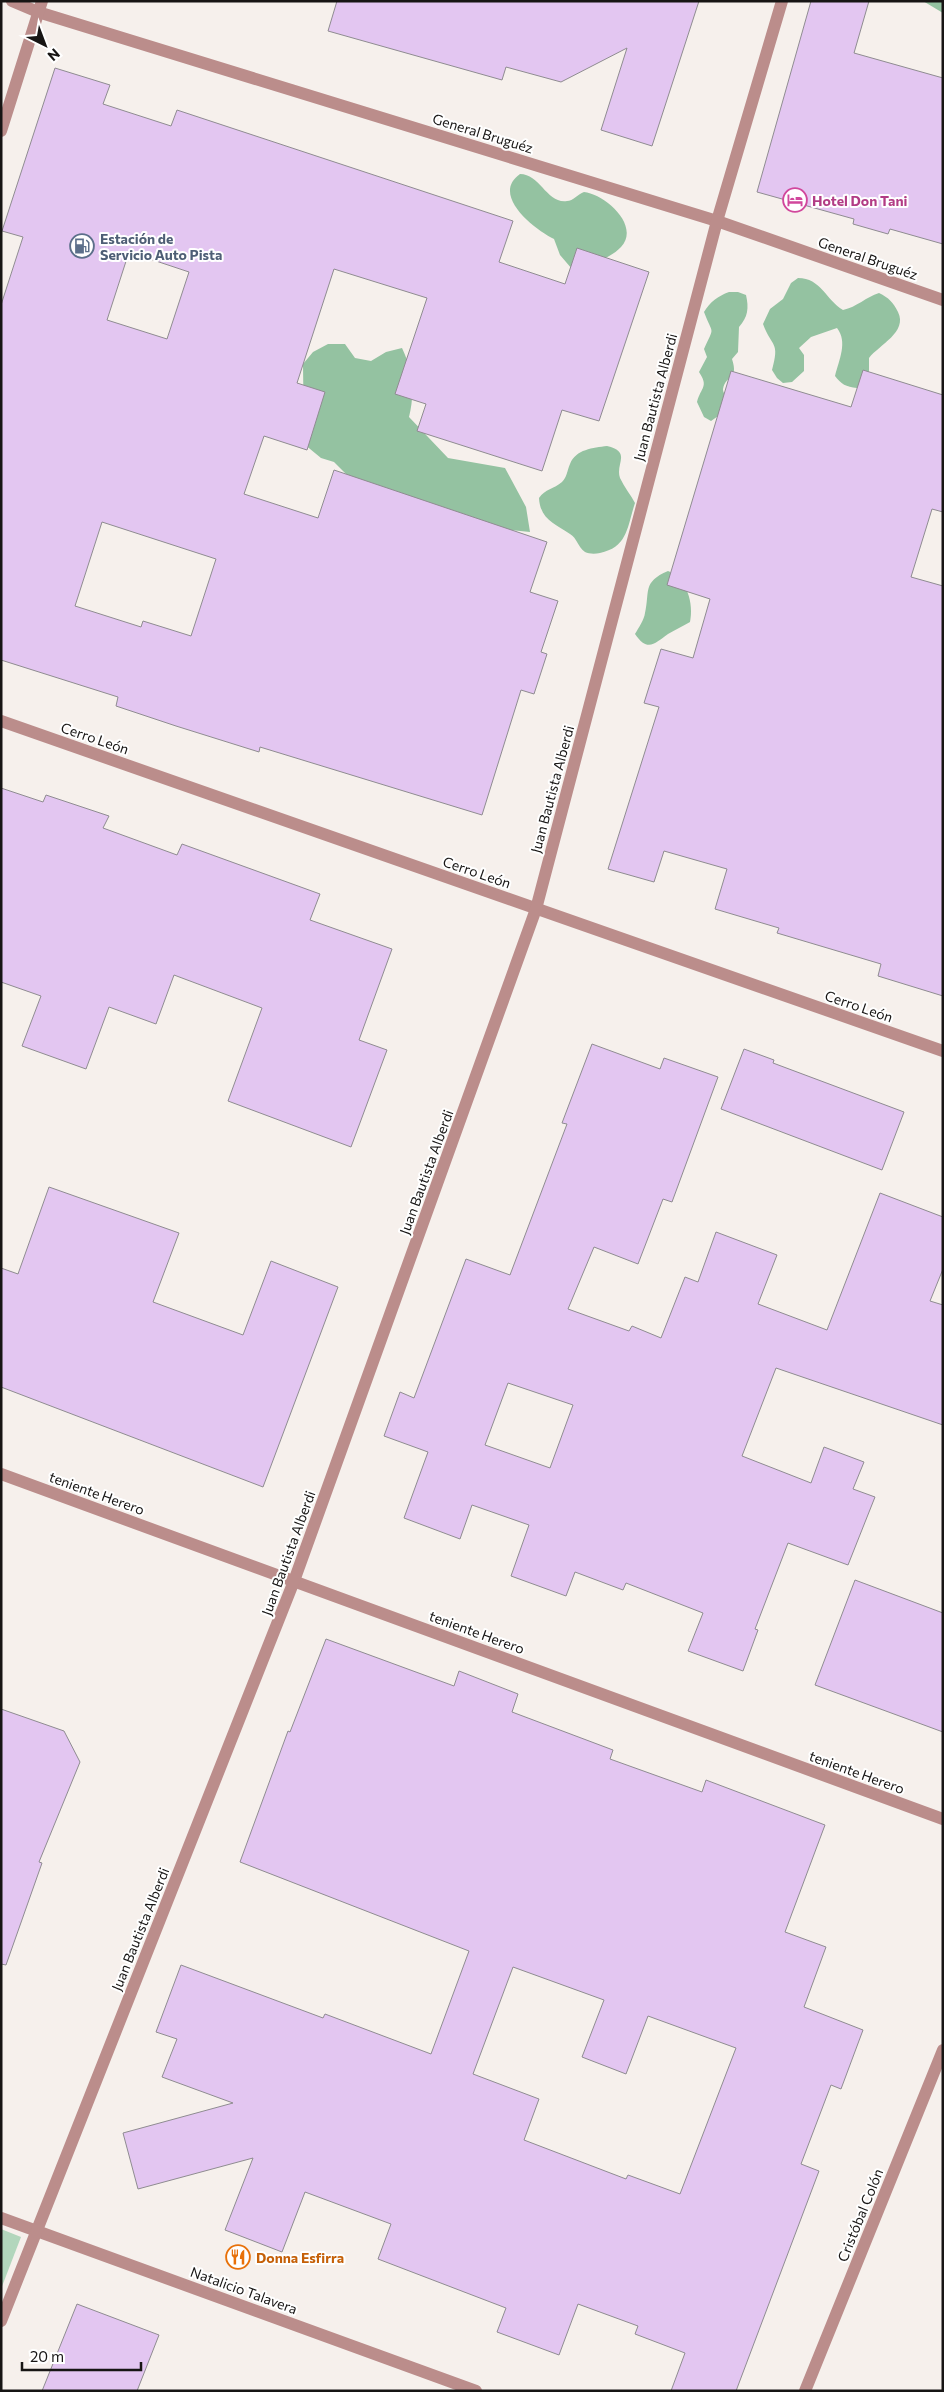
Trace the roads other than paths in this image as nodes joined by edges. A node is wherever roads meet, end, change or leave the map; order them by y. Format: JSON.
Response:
{"nodes":[{"id":1,"x":12,"y":1,"type":"edge"},
{"id":2,"x":782,"y":1,"type":"edge"},
{"id":3,"x":40,"y":7,"type":"edge"},
{"id":4,"x":1,"y":131,"type":"edge"},
{"id":5,"x":717,"y":221,"type":"junction"},
{"id":6,"x":943,"y":300,"type":"edge"},
{"id":7,"x":1,"y":721,"type":"edge"},
{"id":8,"x":536,"y":909,"type":"junction"},
{"id":9,"x":943,"y":1052,"type":"edge"},
{"id":10,"x":1,"y":1474,"type":"edge"},
{"id":11,"x":294,"y":1581,"type":"junction"},
{"id":12,"x":943,"y":1819,"type":"edge"},
{"id":13,"x":943,"y":2050,"type":"edge"},
{"id":14,"x":1,"y":2218,"type":"edge"},
{"id":15,"x":36,"y":2230,"type":"junction"},
{"id":16,"x":1,"y":2321,"type":"edge"},
{"id":17,"x":476,"y":2391,"type":"edge"},
{"id":18,"x":805,"y":2391,"type":"edge"}],
"edges":[{"from":1,"to":3,"type":"street","name":"General Bruguéz"},
{"from":2,"to":5,"type":"street","name":"Juan Bautista Alberdi"},
{"from":3,"to":4,"type":"street"},
{"from":3,"to":5,"type":"street","name":"General Bruguéz"},
{"from":5,"to":6,"type":"street","name":"General Bruguéz"},
{"from":5,"to":8,"type":"street","name":"Juan Bautista Alberdi"},
{"from":7,"to":8,"type":"street","name":"Cerro León"},
{"from":8,"to":9,"type":"street","name":"Cerro León"},
{"from":8,"to":11,"type":"street","name":"Juan Bautista Alberdi"},
{"from":10,"to":11,"type":"street","name":"teniente Herero"},
{"from":11,"to":12,"type":"street","name":"teniente Herero"},
{"from":11,"to":15,"type":"street","name":"Juan Bautista Alberdi"},
{"from":13,"to":18,"type":"street","name":"Cristóbal Colón"},
{"from":14,"to":15,"type":"street","name":"Natalicio Talavera"},
{"from":15,"to":16,"type":"street","name":"Juan Bautista Alberdi"},
{"from":15,"to":17,"type":"street","name":"Natalicio Talavera"}]}
